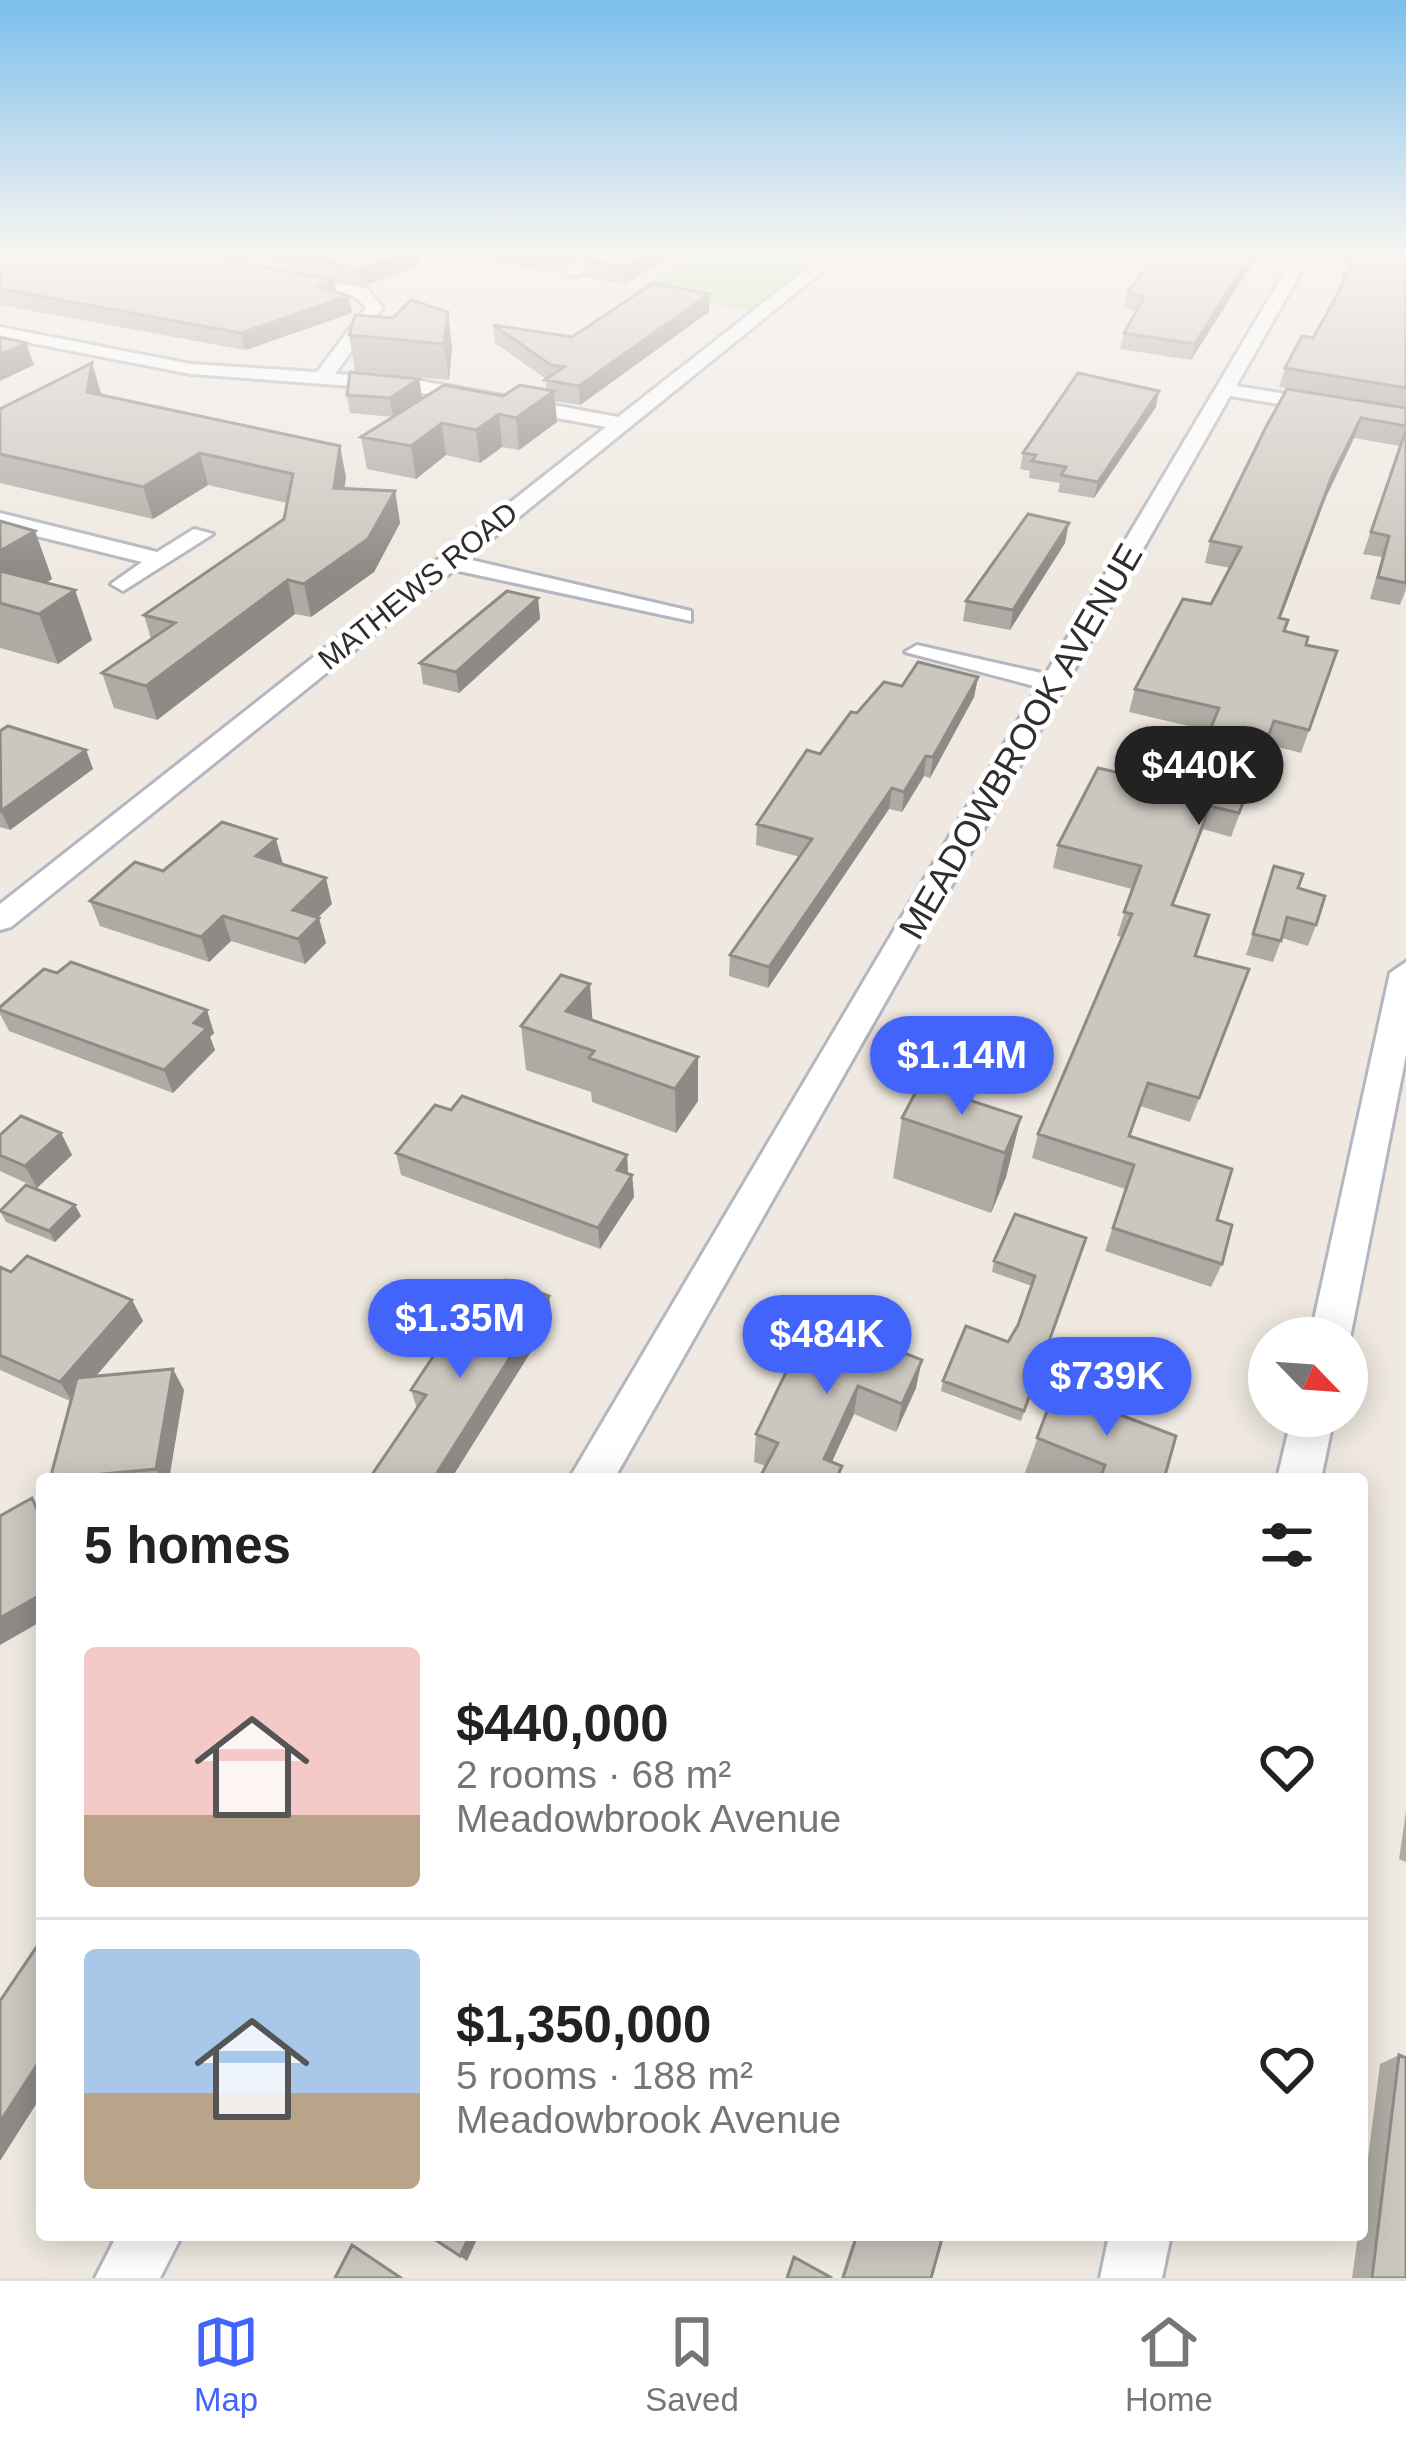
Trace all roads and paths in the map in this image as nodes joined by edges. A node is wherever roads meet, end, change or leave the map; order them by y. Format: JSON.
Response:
{"nodes":[{"id":1,"x":106,"y":359,"type":"edge"},
{"id":2,"x":138,"y":359,"type":"edge"},
{"id":3,"x":337,"y":359,"type":"edge"},
{"id":4,"x":703,"y":359,"type":"edge"},
{"id":5,"x":1243,"y":359,"type":"edge"},
{"id":6,"x":80,"y":371,"type":"edge"},
{"id":7,"x":322,"y":378,"type":"junction"},
{"id":8,"x":1225,"y":390,"type":"junction"},
{"id":9,"x":1406,"y":419,"type":"edge"},
{"id":10,"x":622,"y":424,"type":"junction"},
{"id":11,"x":0,"y":520,"type":"edge"},
{"id":12,"x":202,"y":534,"type":"dead end"},
{"id":13,"x":160,"y":560,"type":"junction"},
{"id":14,"x":450,"y":562,"type":"junction"},
{"id":15,"x":123,"y":584,"type":"dead end"},
{"id":16,"x":683,"y":616,"type":"dead end"},
{"id":17,"x":917,"y":652,"type":"dead end"},
{"id":18,"x":1054,"y":683,"type":"junction"},
{"id":19,"x":0,"y":920,"type":"edge"},
{"id":20,"x":1406,"y":973,"type":"edge"},
{"id":21,"x":1334,"y":1317,"type":"edge"},
{"id":22,"x":1308,"y":1437,"type":"edge"},
{"id":23,"x":594,"y":1473,"type":"edge"},
{"id":24,"x":1300,"y":1473,"type":"edge"},
{"id":25,"x":148,"y":2241,"type":"edge"},
{"id":26,"x":1139,"y":2241,"type":"edge"},
{"id":27,"x":126,"y":2278,"type":"edge"},
{"id":28,"x":1131,"y":2278,"type":"edge"}],
"edges":[{"from":1,"to":6,"type":"street"},
{"from":2,"to":7,"type":"street"},
{"from":3,"to":7,"type":"street"},
{"from":4,"to":10,"type":"street","name":"MATHEWS ROAD"},
{"from":5,"to":8,"type":"street","name":"MEADOWBROOK AVENUE"},
{"from":7,"to":10,"type":"street"},
{"from":8,"to":9,"type":"street"},
{"from":8,"to":18,"type":"street","name":"MEADOWBROOK AVENUE"},
{"from":10,"to":14,"type":"street","name":"MATHEWS ROAD"},
{"from":11,"to":13,"type":"street"},
{"from":12,"to":13,"type":"street"},
{"from":13,"to":15,"type":"street"},
{"from":14,"to":16,"type":"street"},
{"from":14,"to":19,"type":"street","name":"MATHEWS ROAD"},
{"from":17,"to":18,"type":"street"},
{"from":18,"to":23,"type":"street","name":"MEADOWBROOK AVENUE"},
{"from":20,"to":21,"type":"street"},
{"from":22,"to":24,"type":"street"},
{"from":25,"to":27,"type":"street"},
{"from":26,"to":28,"type":"street"}]}
